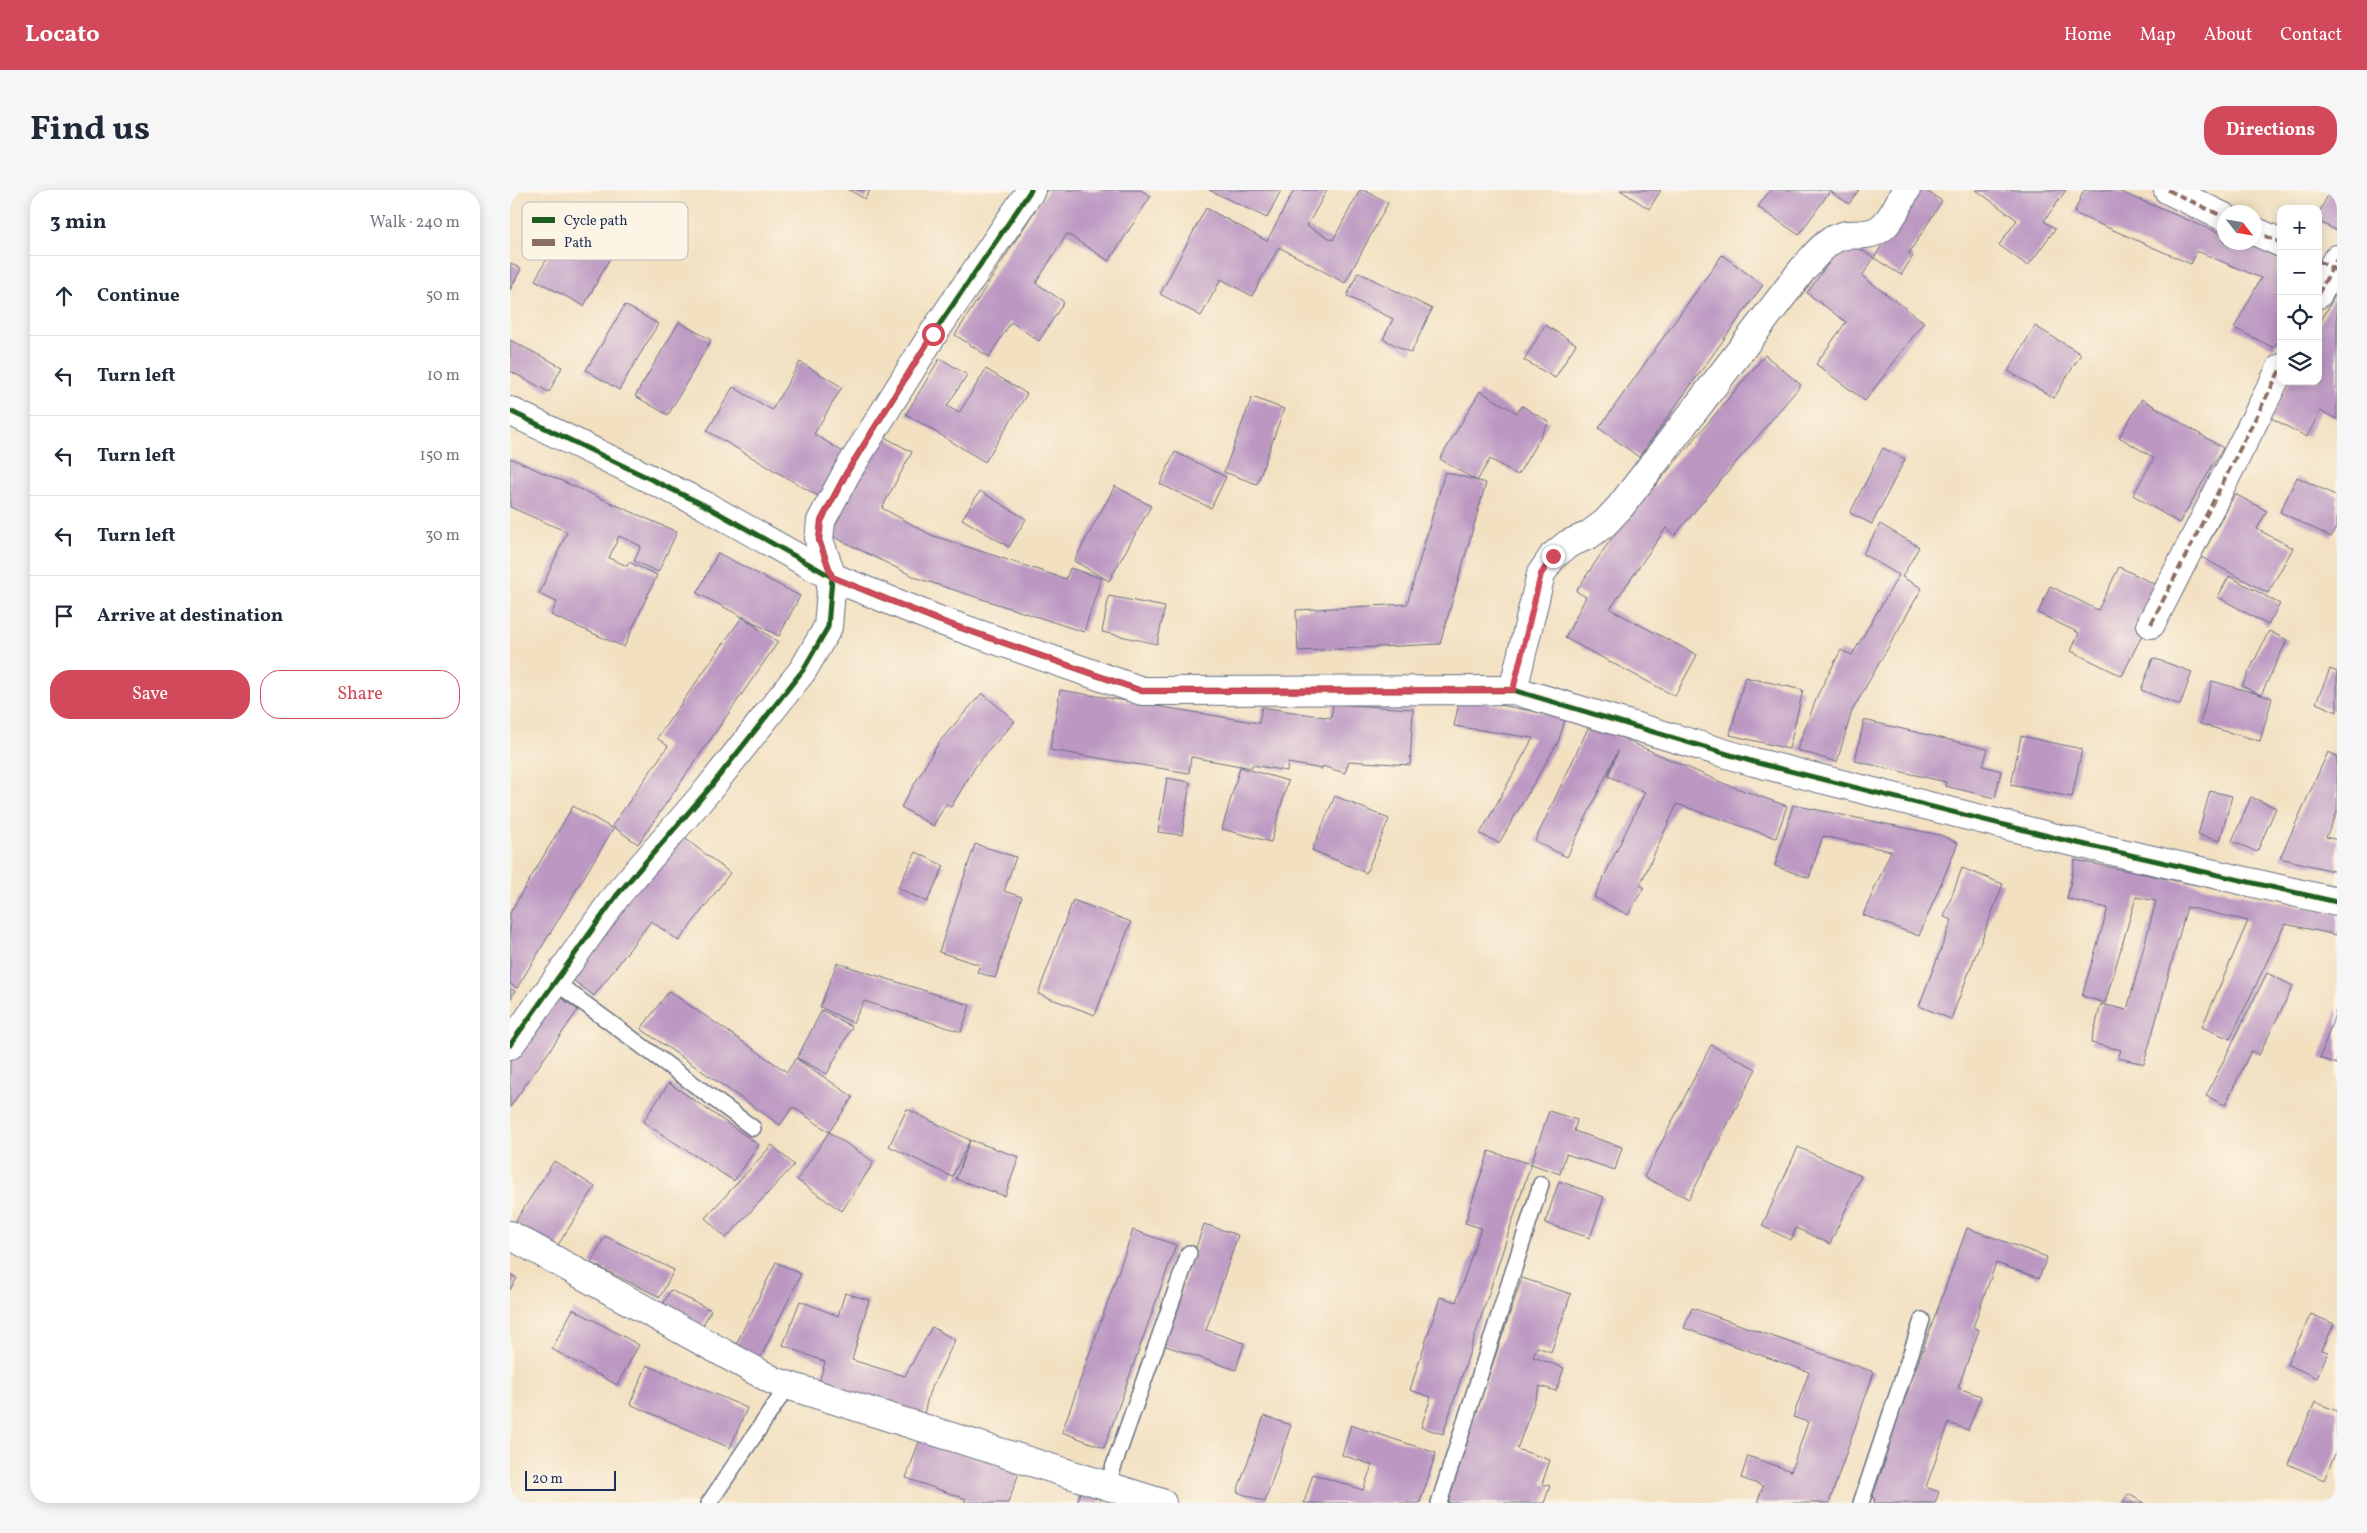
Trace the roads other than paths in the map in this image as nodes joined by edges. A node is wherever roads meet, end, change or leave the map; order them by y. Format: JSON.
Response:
{"nodes":[{"id":1,"x":1031,"y":190,"type":"edge"},
{"id":2,"x":1906,"y":190,"type":"edge"},
{"id":3,"x":2168,"y":190,"type":"edge"},
{"id":4,"x":2217,"y":214,"type":"edge"},
{"id":5,"x":2262,"y":235,"type":"edge"},
{"id":6,"x":2277,"y":241,"type":"edge"},
{"id":7,"x":2331,"y":264,"type":"edge"},
{"id":8,"x":2322,"y":285,"type":"edge"},
{"id":9,"x":2277,"y":376,"type":"edge"},
{"id":10,"x":510,"y":411,"type":"edge"},
{"id":11,"x":832,"y":577,"type":"junction"},
{"id":12,"x":2150,"y":624,"type":"dead end"},
{"id":13,"x":1513,"y":690,"type":"junction"},
{"id":14,"x":2337,"y":902,"type":"edge"},
{"id":15,"x":554,"y":981,"type":"junction"},
{"id":16,"x":510,"y":1045,"type":"edge"},
{"id":17,"x":753,"y":1128,"type":"dead end"},
{"id":18,"x":1541,"y":1184,"type":"dead end"},
{"id":19,"x":510,"y":1235,"type":"edge"},
{"id":20,"x":1189,"y":1253,"type":"dead end"},
{"id":21,"x":1922,"y":1320,"type":"dead end"},
{"id":22,"x":787,"y":1387,"type":"junction"},
{"id":23,"x":1107,"y":1485,"type":"junction"},
{"id":24,"x":709,"y":1503,"type":"edge"},
{"id":25,"x":1162,"y":1503,"type":"edge"},
{"id":26,"x":1439,"y":1503,"type":"edge"},
{"id":27,"x":1861,"y":1503,"type":"edge"}],
"edges":[{"from":1,"to":11,"type":"street"},
{"from":2,"to":13,"type":"street"},
{"from":3,"to":4,"type":"street"},
{"from":5,"to":6,"type":"street"},
{"from":7,"to":8,"type":"street"},
{"from":9,"to":12,"type":"street"},
{"from":10,"to":11,"type":"street"},
{"from":11,"to":13,"type":"street"},
{"from":11,"to":15,"type":"street"},
{"from":13,"to":14,"type":"street"},
{"from":15,"to":16,"type":"street"},
{"from":15,"to":17,"type":"lane"},
{"from":18,"to":26,"type":"lane"},
{"from":19,"to":22,"type":"street"},
{"from":20,"to":23,"type":"lane"},
{"from":21,"to":27,"type":"lane"},
{"from":22,"to":23,"type":"street"},
{"from":22,"to":24,"type":"lane"},
{"from":23,"to":25,"type":"street"}]}
